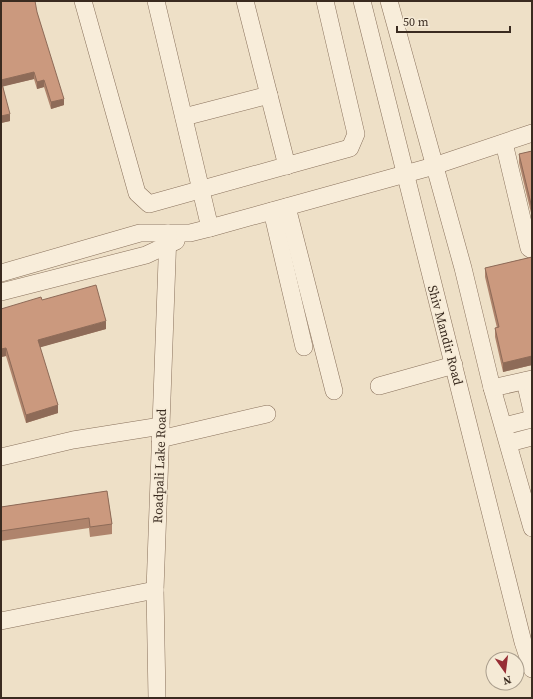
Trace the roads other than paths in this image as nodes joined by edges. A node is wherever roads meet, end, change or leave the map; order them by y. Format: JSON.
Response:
{"nodes":[{"id":1,"x":83,"y":1,"type":"edge"},
{"id":2,"x":156,"y":1,"type":"edge"},
{"id":3,"x":245,"y":1,"type":"edge"},
{"id":4,"x":325,"y":1,"type":"edge"},
{"id":5,"x":362,"y":1,"type":"edge"},
{"id":6,"x":389,"y":1,"type":"edge"},
{"id":7,"x":269,"y":95,"type":"junction"},
{"id":8,"x":184,"y":117,"type":"junction"},
{"id":9,"x":532,"y":133,"type":"edge"},
{"id":10,"x":504,"y":142,"type":"junction"},
{"id":11,"x":287,"y":166,"type":"junction"},
{"id":12,"x":434,"y":166,"type":"junction"},
{"id":13,"x":405,"y":174,"type":"junction"},
{"id":14,"x":201,"y":189,"type":"junction"},
{"id":15,"x":279,"y":209,"type":"junction"},
{"id":16,"x":210,"y":228,"type":"junction"},
{"id":17,"x":168,"y":240,"type":"junction"},
{"id":18,"x":532,"y":250,"type":"edge"},
{"id":19,"x":1,"y":273,"type":"edge"},
{"id":20,"x":1,"y":292,"type":"edge"},
{"id":21,"x":304,"y":347,"type":"dead end"},
{"id":22,"x":454,"y":365,"type":"junction"},
{"id":23,"x":528,"y":380,"type":"edge"},
{"id":24,"x":379,"y":386,"type":"dead end"},
{"id":25,"x":492,"y":388,"type":"junction"},
{"id":26,"x":334,"y":391,"type":"dead end"},
{"id":27,"x":532,"y":411,"type":"edge"},
{"id":28,"x":267,"y":414,"type":"dead end"},
{"id":29,"x":532,"y":419,"type":"edge"},
{"id":30,"x":504,"y":426,"type":"junction"},
{"id":31,"x":160,"y":433,"type":"junction"},
{"id":32,"x":532,"y":437,"type":"edge"},
{"id":33,"x":509,"y":442,"type":"junction"},
{"id":34,"x":1,"y":457,"type":"edge"},
{"id":35,"x":526,"y":483,"type":"edge"},
{"id":36,"x":532,"y":528,"type":"edge"},
{"id":37,"x":155,"y":590,"type":"junction"},
{"id":38,"x":1,"y":621,"type":"edge"},
{"id":39,"x":532,"y":669,"type":"edge"},
{"id":40,"x":157,"y":698,"type":"edge"}],
"edges":[{"from":1,"to":14,"type":"street"},
{"from":2,"to":8,"type":"street"},
{"from":3,"to":7,"type":"street"},
{"from":4,"to":11,"type":"street"},
{"from":5,"to":13,"type":"street","name":"Shiv Mandir Road"},
{"from":6,"to":12,"type":"street"},
{"from":7,"to":8,"type":"street"},
{"from":7,"to":11,"type":"street"},
{"from":8,"to":14,"type":"street"},
{"from":9,"to":10,"type":"street"},
{"from":10,"to":12,"type":"street"},
{"from":10,"to":18,"type":"street"},
{"from":11,"to":14,"type":"street"},
{"from":12,"to":13,"type":"street"},
{"from":12,"to":25,"type":"street"},
{"from":13,"to":15,"type":"street"},
{"from":13,"to":22,"type":"street","name":"Shiv Mandir Road"},
{"from":14,"to":16,"type":"street"},
{"from":15,"to":16,"type":"street"},
{"from":15,"to":21,"type":"street"},
{"from":15,"to":26,"type":"street"},
{"from":16,"to":17,"type":"street"},
{"from":17,"to":19,"type":"street"},
{"from":17,"to":20,"type":"street"},
{"from":17,"to":31,"type":"street","name":"Roadpali Lake Road"},
{"from":22,"to":24,"type":"street"},
{"from":22,"to":39,"type":"street","name":"Shiv Mandir Road"},
{"from":23,"to":25,"type":"street"},
{"from":23,"to":27,"type":"street"},
{"from":25,"to":30,"type":"street"},
{"from":28,"to":31,"type":"street"},
{"from":29,"to":30,"type":"street"},
{"from":30,"to":33,"type":"street"},
{"from":31,"to":34,"type":"street"},
{"from":31,"to":37,"type":"street","name":"Roadpali Lake Road"},
{"from":32,"to":33,"type":"street"},
{"from":33,"to":35,"type":"street"},
{"from":35,"to":36,"type":"street"},
{"from":37,"to":38,"type":"street"},
{"from":37,"to":40,"type":"street","name":"Roadpali Lake Road"}]}
